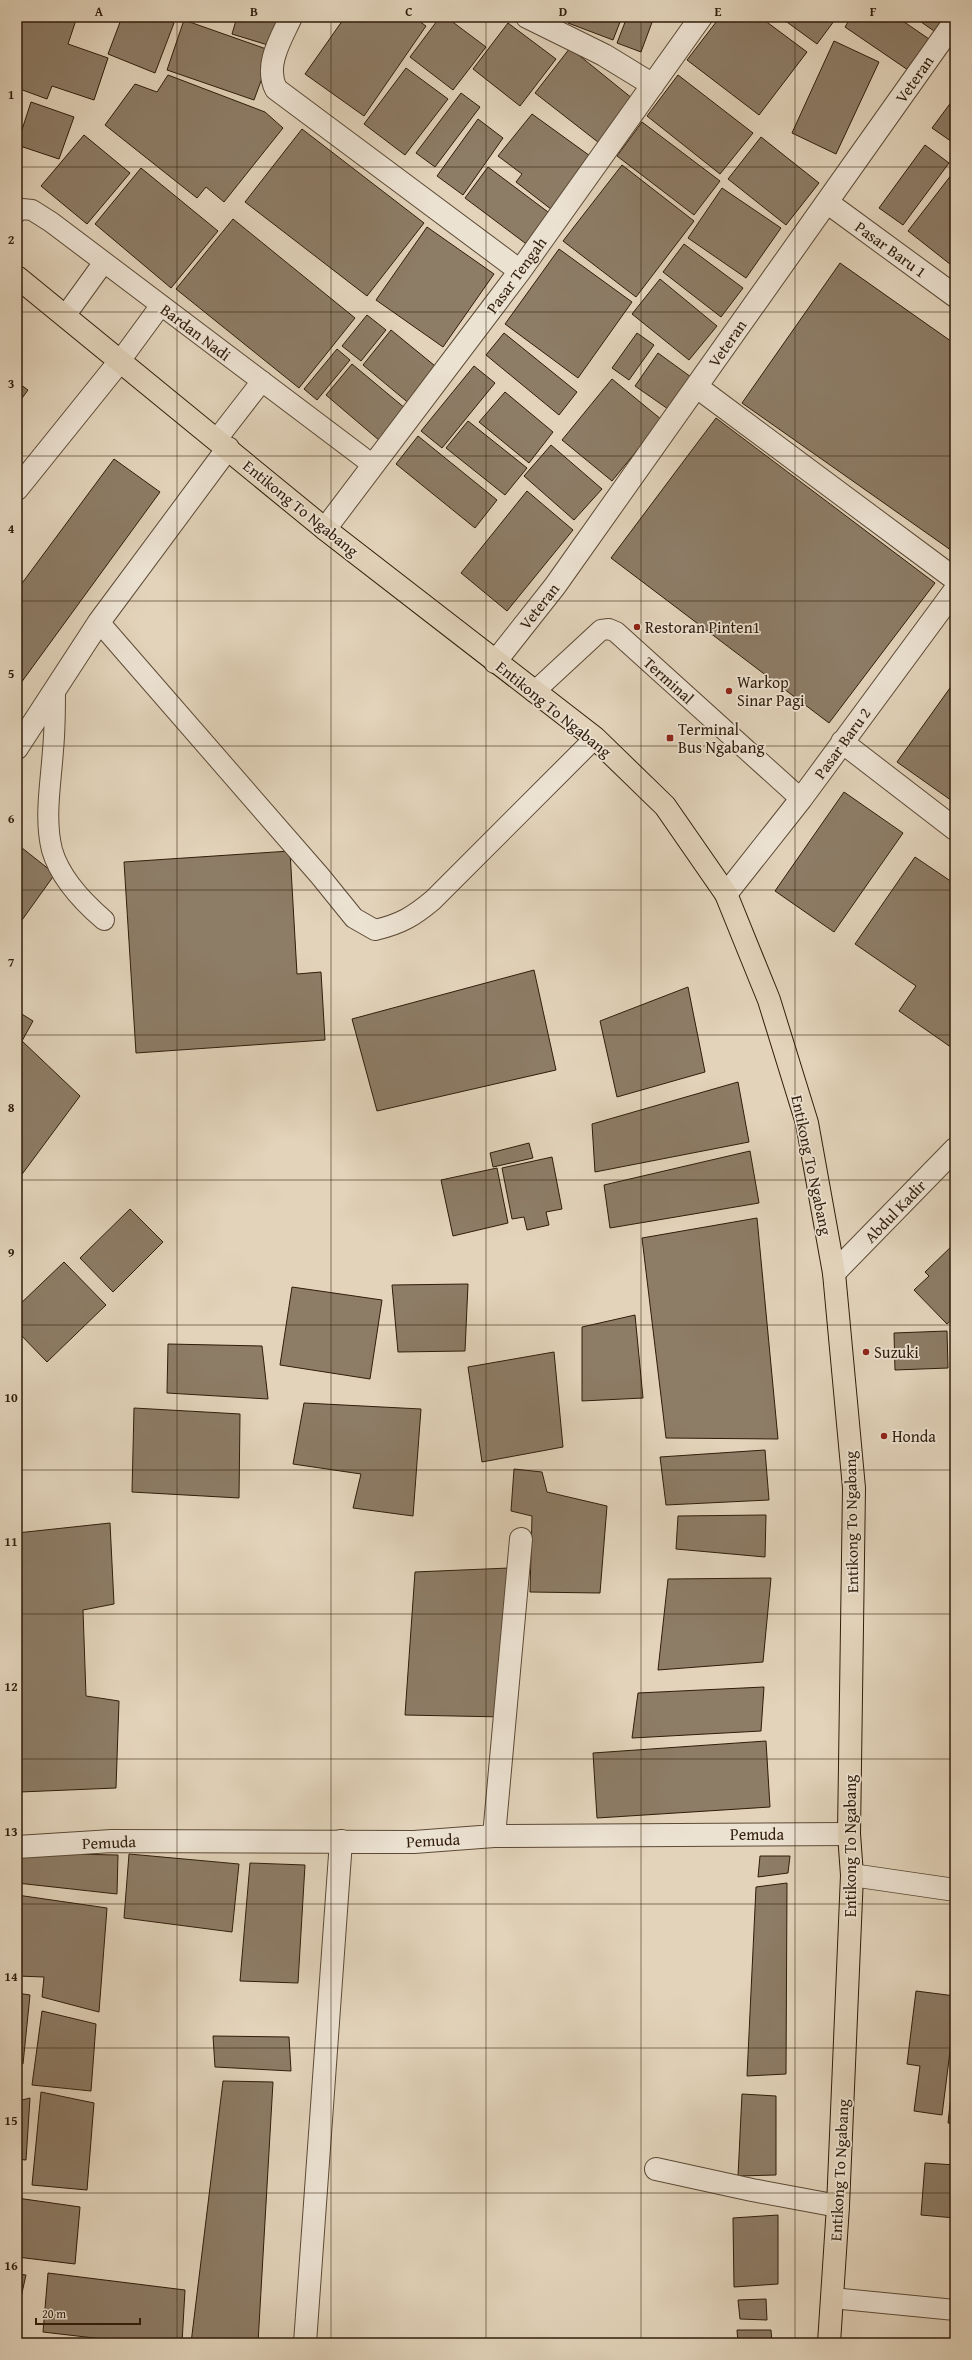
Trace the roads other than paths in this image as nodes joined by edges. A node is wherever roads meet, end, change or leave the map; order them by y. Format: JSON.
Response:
{"nodes":[{"id":1,"x":291,"y":17,"type":"edge"},
{"id":2,"x":527,"y":17,"type":"edge"},
{"id":3,"x":701,"y":17,"type":"edge"},
{"id":4,"x":955,"y":21,"type":"edge"},
{"id":5,"x":653,"y":85,"type":"junction"},
{"id":6,"x":828,"y":203,"type":"junction"},
{"id":7,"x":17,"y":212,"type":"edge"},
{"id":8,"x":104,"y":262,"type":"junction"},
{"id":9,"x":520,"y":271,"type":"junction"},
{"id":10,"x":17,"y":277,"type":"edge"},
{"id":11,"x":955,"y":296,"type":"edge"},
{"id":12,"x":162,"y":305,"type":"junction"},
{"id":13,"x":65,"y":316,"type":"junction"},
{"id":14,"x":120,"y":361,"type":"junction"},
{"id":15,"x":262,"y":381,"type":"junction"},
{"id":16,"x":697,"y":387,"type":"junction"},
{"id":17,"x":223,"y":444,"type":"junction"},
{"id":18,"x":373,"y":465,"type":"junction"},
{"id":19,"x":17,"y":489,"type":"edge"},
{"id":20,"x":325,"y":528,"type":"junction"},
{"id":21,"x":955,"y":579,"type":"edge"},
{"id":22,"x":955,"y":590,"type":"edge"},
{"id":23,"x":99,"y":622,"type":"junction"},
{"id":24,"x":495,"y":662,"type":"junction"},
{"id":25,"x":55,"y":689,"type":"junction"},
{"id":26,"x":534,"y":692,"type":"junction"},
{"id":27,"x":595,"y":738,"type":"junction"},
{"id":28,"x":842,"y":742,"type":"junction"},
{"id":29,"x":17,"y":748,"type":"edge"},
{"id":30,"x":801,"y":799,"type":"junction"},
{"id":31,"x":955,"y":829,"type":"edge"},
{"id":32,"x":726,"y":894,"type":"junction"},
{"id":33,"x":104,"y":920,"type":"dead end"},
{"id":34,"x":955,"y":1149,"type":"edge"},
{"id":35,"x":834,"y":1273,"type":"junction"},
{"id":36,"x":521,"y":1539,"type":"dead end"},
{"id":37,"x":849,"y":1834,"type":"junction"},
{"id":38,"x":494,"y":1836,"type":"junction"},
{"id":39,"x":341,"y":1841,"type":"junction"},
{"id":40,"x":17,"y":1847,"type":"edge"},
{"id":41,"x":852,"y":1875,"type":"junction"},
{"id":42,"x":955,"y":1890,"type":"edge"},
{"id":43,"x":656,"y":2169,"type":"dead end"},
{"id":44,"x":838,"y":2206,"type":"junction"},
{"id":45,"x":832,"y":2298,"type":"junction"},
{"id":46,"x":955,"y":2310,"type":"edge"},
{"id":47,"x":305,"y":2343,"type":"edge"},
{"id":48,"x":829,"y":2343,"type":"edge"}],
"edges":[{"from":1,"to":9,"type":"street"},
{"from":2,"to":5,"type":"street"},
{"from":3,"to":5,"type":"street","name":"Pasar Tengah"},
{"from":4,"to":6,"type":"street","name":"Veteran"},
{"from":5,"to":9,"type":"street","name":"Pasar Tengah"},
{"from":6,"to":11,"type":"street","name":"Pasar Baru 1"},
{"from":6,"to":16,"type":"street","name":"Veteran"},
{"from":7,"to":8,"type":"lane","name":"Bardan Nadi"},
{"from":8,"to":12,"type":"lane","name":"Bardan Nadi"},
{"from":8,"to":13,"type":"lane"},
{"from":9,"to":18,"type":"street","name":"Pasar Tengah"},
{"from":10,"to":13,"type":"highway","name":"Entikong To Ngabang"},
{"from":12,"to":14,"type":"lane"},
{"from":12,"to":15,"type":"lane","name":"Bardan Nadi"},
{"from":13,"to":14,"type":"highway","name":"Entikong To Ngabang"},
{"from":14,"to":17,"type":"highway","name":"Entikong To Ngabang"},
{"from":14,"to":19,"type":"street"},
{"from":15,"to":17,"type":"lane"},
{"from":15,"to":18,"type":"lane","name":"Bardan Nadi"},
{"from":16,"to":21,"type":"street"},
{"from":16,"to":24,"type":"street","name":"Veteran"},
{"from":17,"to":20,"type":"highway","name":"Entikong To Ngabang"},
{"from":17,"to":23,"type":"street"},
{"from":18,"to":20,"type":"street","name":"Pasar Tengah"},
{"from":20,"to":24,"type":"highway","name":"Entikong To Ngabang"},
{"from":22,"to":28,"type":"street","name":"Pasar Baru 2"},
{"from":23,"to":25,"type":"street"},
{"from":23,"to":27,"type":"lane"},
{"from":24,"to":26,"type":"highway","name":"Entikong To Ngabang"},
{"from":25,"to":29,"type":"street"},
{"from":25,"to":33,"type":"lane"},
{"from":26,"to":27,"type":"highway","name":"Entikong To Ngabang"},
{"from":26,"to":30,"type":"lane","name":"Terminal"},
{"from":27,"to":32,"type":"highway","name":"Entikong To Ngabang"},
{"from":28,"to":30,"type":"street","name":"Pasar Baru 2"},
{"from":28,"to":31,"type":"street"},
{"from":30,"to":32,"type":"street","name":"Pasar Baru 2"},
{"from":32,"to":35,"type":"highway","name":"Entikong To Ngabang"},
{"from":34,"to":35,"type":"street","name":"Abdul Kadir"},
{"from":35,"to":37,"type":"highway","name":"Entikong To Ngabang"},
{"from":36,"to":38,"type":"street"},
{"from":37,"to":38,"type":"street","name":"Pemuda"},
{"from":37,"to":41,"type":"highway","name":"Entikong To Ngabang"},
{"from":38,"to":39,"type":"street","name":"Pemuda"},
{"from":39,"to":40,"type":"street","name":"Pemuda"},
{"from":39,"to":47,"type":"street"},
{"from":41,"to":42,"type":"street"},
{"from":41,"to":44,"type":"highway","name":"Entikong To Ngabang"},
{"from":43,"to":44,"type":"street"},
{"from":44,"to":45,"type":"highway","name":"Entikong To Ngabang"},
{"from":45,"to":46,"type":"lane"},
{"from":45,"to":48,"type":"highway","name":"Entikong To Ngabang"}]}
